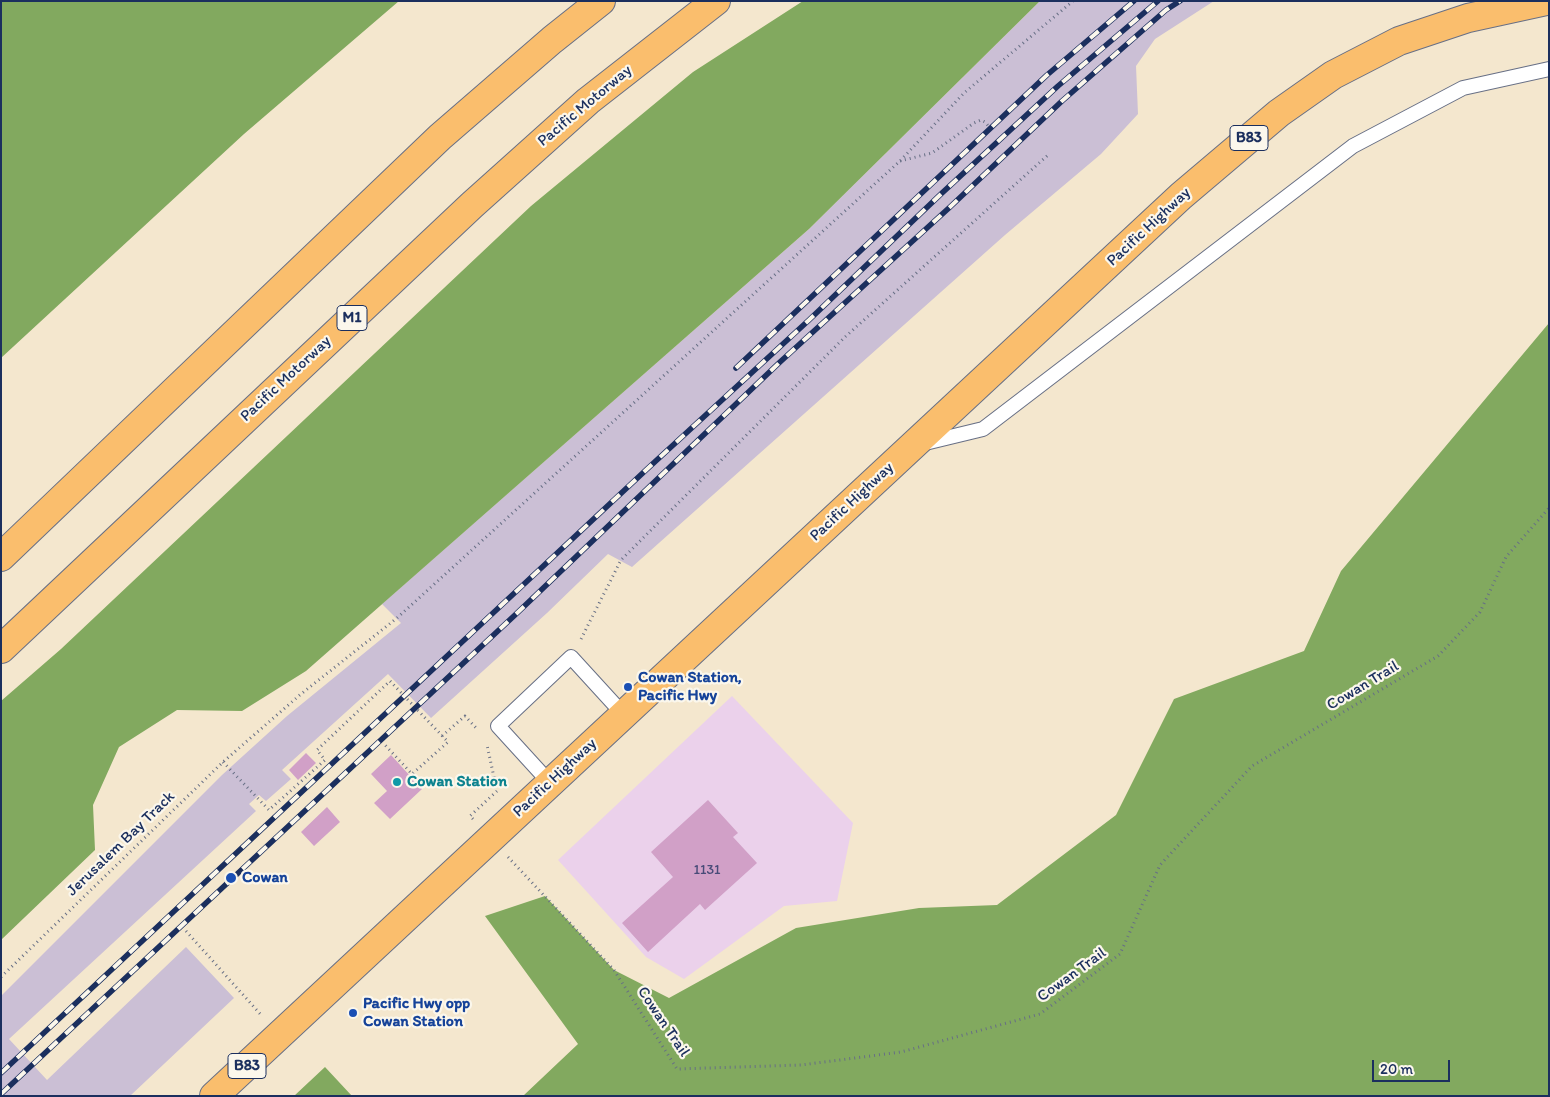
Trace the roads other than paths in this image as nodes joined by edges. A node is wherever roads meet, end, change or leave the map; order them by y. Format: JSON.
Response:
{"nodes":[{"id":1,"x":601,"y":1,"type":"edge"},
{"id":2,"x":716,"y":1,"type":"edge"},
{"id":3,"x":1546,"y":1,"type":"edge"},
{"id":4,"x":1549,"y":68,"type":"edge"},
{"id":5,"x":912,"y":446,"type":"junction"},
{"id":6,"x":1,"y":557,"type":"edge"},
{"id":7,"x":1,"y":649,"type":"edge"},
{"id":8,"x":624,"y":715,"type":"junction"},
{"id":9,"x":550,"y":783,"type":"junction"},
{"id":10,"x":214,"y":1096,"type":"edge"}],
"edges":[{"from":1,"to":6,"type":"main road"},
{"from":2,"to":7,"type":"main road","name":"Pacific Motorway","number":"M1"},
{"from":3,"to":5,"type":"main road","name":"Pacific Highway","number":"B83"},
{"from":4,"to":5,"type":"lane"},
{"from":5,"to":8,"type":"main road","name":"Pacific Highway","number":"B83"},
{"from":8,"to":9,"type":"main road","name":"Pacific Highway","number":"B83"},
{"from":8,"to":9,"type":"lane"},
{"from":9,"to":10,"type":"main road","name":"Pacific Highway","number":"B83"}]}
